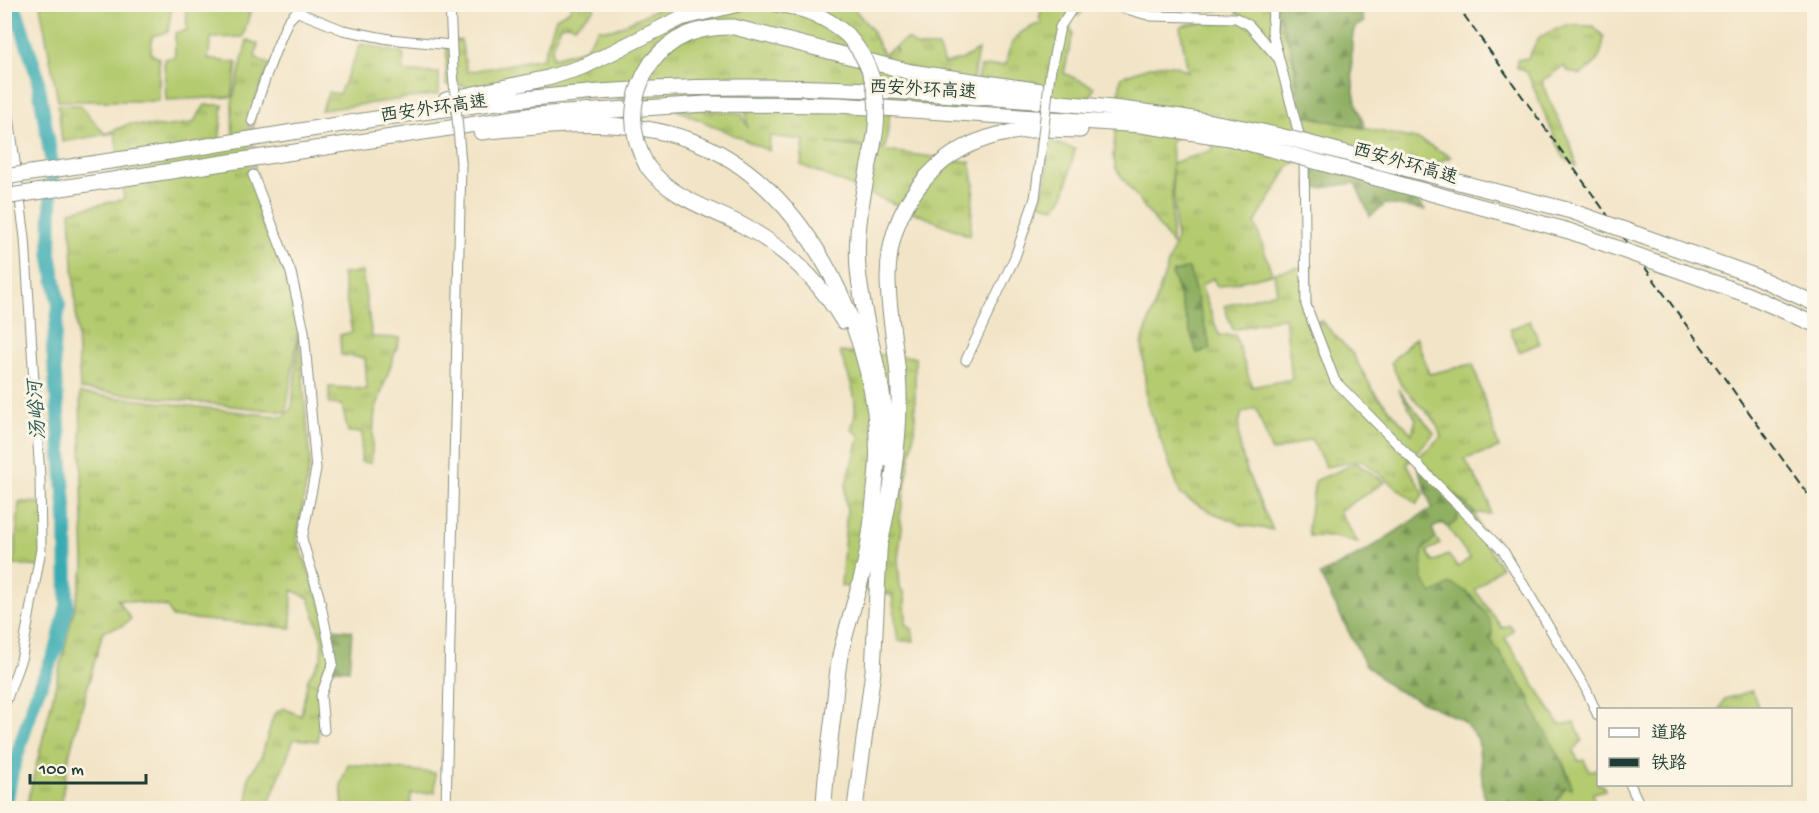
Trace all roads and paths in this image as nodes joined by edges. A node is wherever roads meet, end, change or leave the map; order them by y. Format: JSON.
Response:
{"nodes":[{"id":1,"x":450,"y":4,"type":"edge"},
{"id":2,"x":738,"y":4,"type":"edge"},
{"id":3,"x":776,"y":4,"type":"edge"},
{"id":4,"x":1075,"y":4,"type":"edge"},
{"id":5,"x":1109,"y":4,"type":"edge"},
{"id":6,"x":1273,"y":4,"type":"edge"},
{"id":7,"x":299,"y":8,"type":"edge"},
{"id":8,"x":451,"y":45,"type":"junction"},
{"id":9,"x":1279,"y":59,"type":"junction"},
{"id":10,"x":4,"y":78,"type":"edge"},
{"id":11,"x":252,"y":121,"type":"tunnel mouth"},
{"id":12,"x":1232,"y":123,"type":"junction"},
{"id":13,"x":324,"y":129,"type":"junction"},
{"id":14,"x":1240,"y":140,"type":"junction"},
{"id":15,"x":1291,"y":146,"type":"junction"},
{"id":16,"x":295,"y":150,"type":"junction"},
{"id":17,"x":253,"y":175,"type":"tunnel mouth"},
{"id":18,"x":4,"y":177,"type":"edge"},
{"id":19,"x":4,"y":197,"type":"edge"},
{"id":20,"x":1815,"y":303,"type":"edge"},
{"id":21,"x":1815,"y":324,"type":"edge"},
{"id":22,"x":966,"y":360,"type":"dead end"},
{"id":23,"x":868,"y":375,"type":"junction"},
{"id":24,"x":880,"y":544,"type":"junction"},
{"id":25,"x":4,"y":707,"type":"edge"},
{"id":26,"x":1597,"y":712,"type":"edge"},
{"id":27,"x":324,"y":730,"type":"dead end"},
{"id":28,"x":1631,"y":786,"type":"edge"},
{"id":29,"x":446,"y":808,"type":"edge"},
{"id":30,"x":824,"y":808,"type":"edge"},
{"id":31,"x":855,"y":808,"type":"edge"},
{"id":32,"x":1641,"y":808,"type":"edge"}],
"edges":[{"from":1,"to":8,"type":"street"},
{"from":2,"to":13,"type":"highway"},
{"from":3,"to":24,"type":"highway","bridge":true},
{"from":4,"to":22,"type":"street","bridge":true},
{"from":5,"to":9,"type":"street"},
{"from":6,"to":9,"type":"street"},
{"from":7,"to":8,"type":"street"},
{"from":7,"to":11,"type":"street"},
{"from":8,"to":29,"type":"street","bridge":true},
{"from":9,"to":26,"type":"street"},
{"from":10,"to":25,"type":"street"},
{"from":12,"to":13,"type":"highway","name":"西安外环高速"},
{"from":12,"to":15,"type":"highway","name":"西安外环高速"},
{"from":12,"to":23,"type":"highway","bridge":true},
{"from":13,"to":18,"type":"highway","name":"西安外环高速","bridge":true},
{"from":14,"to":15,"type":"highway","name":"西安外环高速"},
{"from":14,"to":16,"type":"highway","name":"西安外环高速"},
{"from":14,"to":24,"type":"highway"},
{"from":15,"to":20,"type":"highway","name":"西安外环高速","bridge":true},
{"from":15,"to":21,"type":"highway","name":"西安外环高速","bridge":true},
{"from":16,"to":19,"type":"highway","name":"西安外环高速","bridge":true},
{"from":16,"to":23,"type":"highway"},
{"from":17,"to":27,"type":"street"},
{"from":23,"to":30,"type":"highway"},
{"from":24,"to":31,"type":"highway"},
{"from":28,"to":32,"type":"street"}]}
